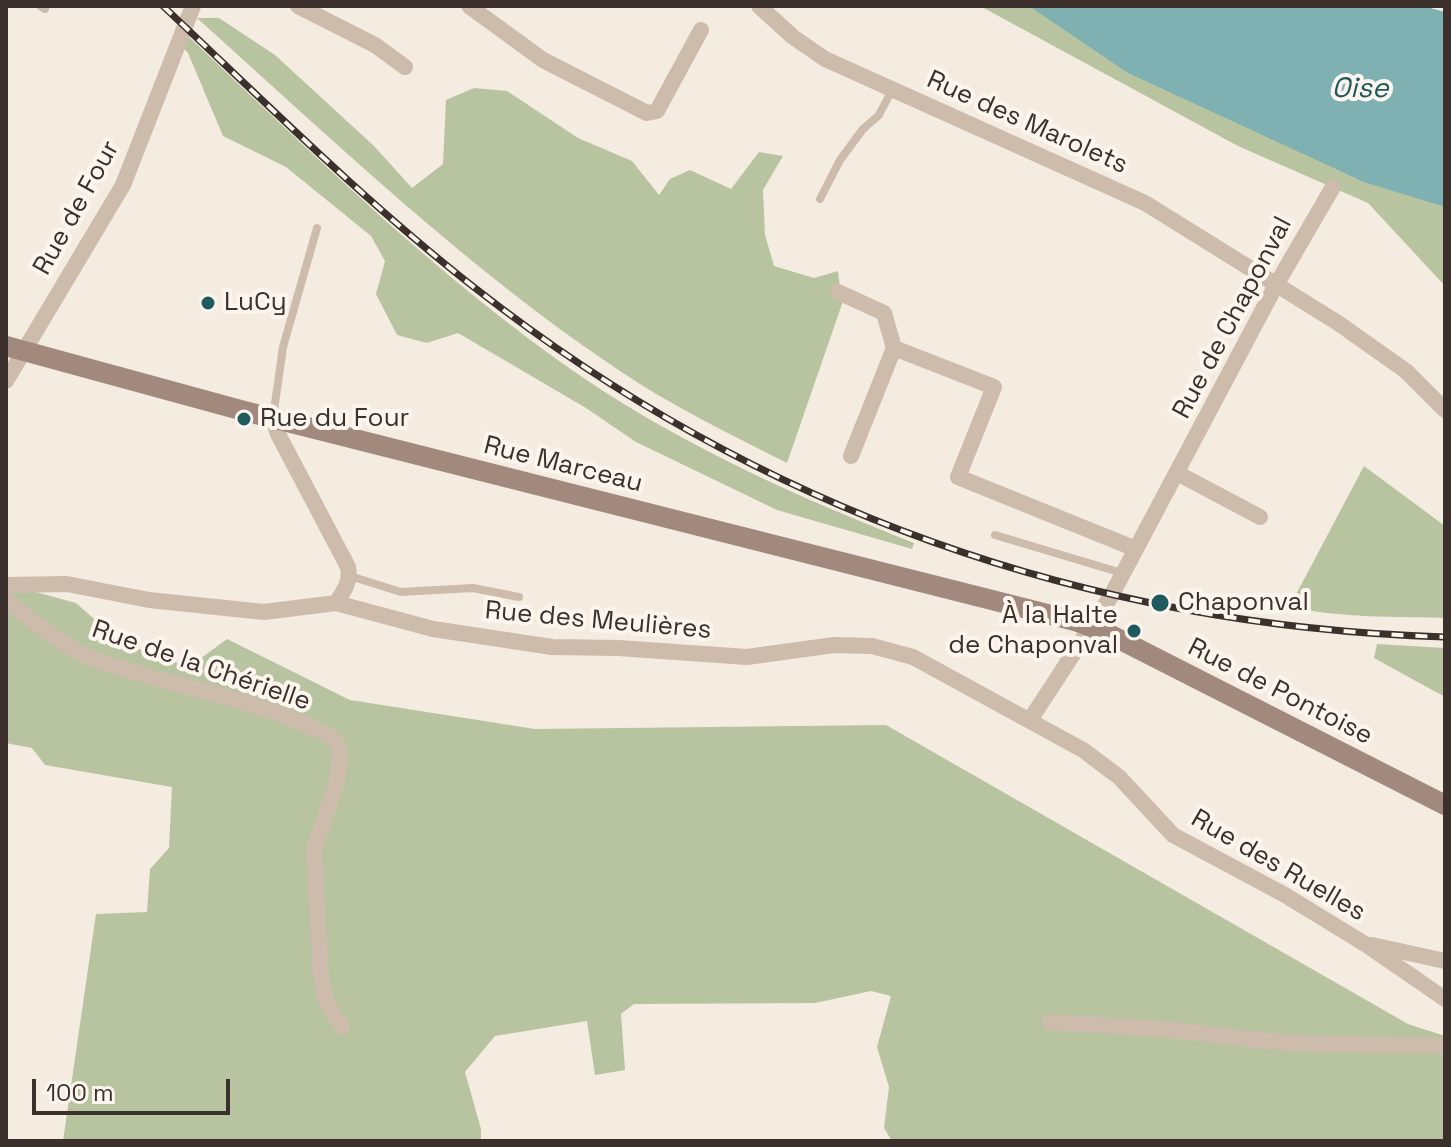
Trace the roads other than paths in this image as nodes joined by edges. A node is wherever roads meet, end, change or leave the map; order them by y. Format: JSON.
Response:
{"nodes":[{"id":1,"x":193,"y":6,"type":"edge"},
{"id":2,"x":298,"y":6,"type":"edge"},
{"id":3,"x":469,"y":6,"type":"edge"},
{"id":4,"x":759,"y":6,"type":"edge"},
{"id":5,"x":701,"y":30,"type":"dead end"},
{"id":6,"x":405,"y":67,"type":"dead end"},
{"id":7,"x":893,"y":89,"type":"junction"},
{"id":8,"x":1333,"y":187,"type":"dead end"},
{"id":9,"x":820,"y":199,"type":"dead end"},
{"id":10,"x":317,"y":228,"type":"dead end"},
{"id":11,"x":1276,"y":285,"type":"junction"},
{"id":12,"x":838,"y":292,"type":"dead end"},
{"id":13,"x":894,"y":348,"type":"junction"},
{"id":14,"x":14,"y":349,"type":"edge"},
{"id":15,"x":6,"y":381,"type":"edge"},
{"id":16,"x":1445,"y":410,"type":"edge"},
{"id":17,"x":273,"y":419,"type":"junction"},
{"id":18,"x":851,"y":456,"type":"dead end"},
{"id":19,"x":1177,"y":473,"type":"junction"},
{"id":20,"x":1260,"y":517,"type":"dead end"},
{"id":21,"x":995,"y":535,"type":"dead end"},
{"id":22,"x":1136,"y":549,"type":"junction"},
{"id":23,"x":1123,"y":574,"type":"junction"},
{"id":24,"x":350,"y":576,"type":"junction"},
{"id":25,"x":6,"y":585,"type":"edge"},
{"id":26,"x":519,"y":597,"type":"dead end"},
{"id":27,"x":6,"y":600,"type":"edge"},
{"id":28,"x":336,"y":603,"type":"junction"},
{"id":29,"x":1091,"y":627,"type":"junction"},
{"id":30,"x":1030,"y":720,"type":"junction"},
{"id":31,"x":1445,"y":805,"type":"edge"},
{"id":32,"x":1365,"y":944,"type":"junction"},
{"id":33,"x":1445,"y":961,"type":"edge"},
{"id":34,"x":1445,"y":999,"type":"edge"},
{"id":35,"x":1050,"y":1022,"type":"dead end"},
{"id":36,"x":342,"y":1027,"type":"dead end"},
{"id":37,"x":1445,"y":1046,"type":"edge"}],
"edges":[{"from":1,"to":14,"type":"street","name":"Rue de Four"},
{"from":2,"to":6,"type":"street"},
{"from":3,"to":5,"type":"street"},
{"from":4,"to":7,"type":"street","name":"Rue des Marolets"},
{"from":7,"to":9,"type":"lane"},
{"from":7,"to":11,"type":"street","name":"Rue des Marolets"},
{"from":8,"to":11,"type":"street","name":"Rue de Chaponval"},
{"from":10,"to":17,"type":"lane"},
{"from":11,"to":16,"type":"street","name":"Rue des Marolets"},
{"from":11,"to":19,"type":"street","name":"Rue de Chaponval"},
{"from":12,"to":13,"type":"street"},
{"from":13,"to":18,"type":"street"},
{"from":13,"to":22,"type":"street"},
{"from":14,"to":15,"type":"street","name":"Rue de Four"},
{"from":14,"to":17,"type":"main road","name":"Rue Marceau"},
{"from":17,"to":24,"type":"street"},
{"from":17,"to":29,"type":"main road","name":"Rue Marceau"},
{"from":19,"to":20,"type":"street"},
{"from":19,"to":22,"type":"street","name":"Rue de Chaponval"},
{"from":21,"to":23,"type":"lane"},
{"from":22,"to":23,"type":"street","name":"Rue de Chaponval"},
{"from":23,"to":29,"type":"street","name":"Rue de Chaponval"},
{"from":24,"to":26,"type":"lane"},
{"from":24,"to":28,"type":"street"},
{"from":25,"to":28,"type":"street","name":"Rue des Meulières"},
{"from":27,"to":36,"type":"street","name":"Rue de la Chérielle"},
{"from":28,"to":30,"type":"street","name":"Rue des Meulières"},
{"from":29,"to":30,"type":"street"},
{"from":29,"to":31,"type":"main road","name":"Rue de Pontoise"},
{"from":30,"to":32,"type":"street","name":"Rue des Ruelles"},
{"from":32,"to":33,"type":"street"},
{"from":32,"to":34,"type":"street","name":"Rue des Ruelles"},
{"from":35,"to":37,"type":"street"}]}
